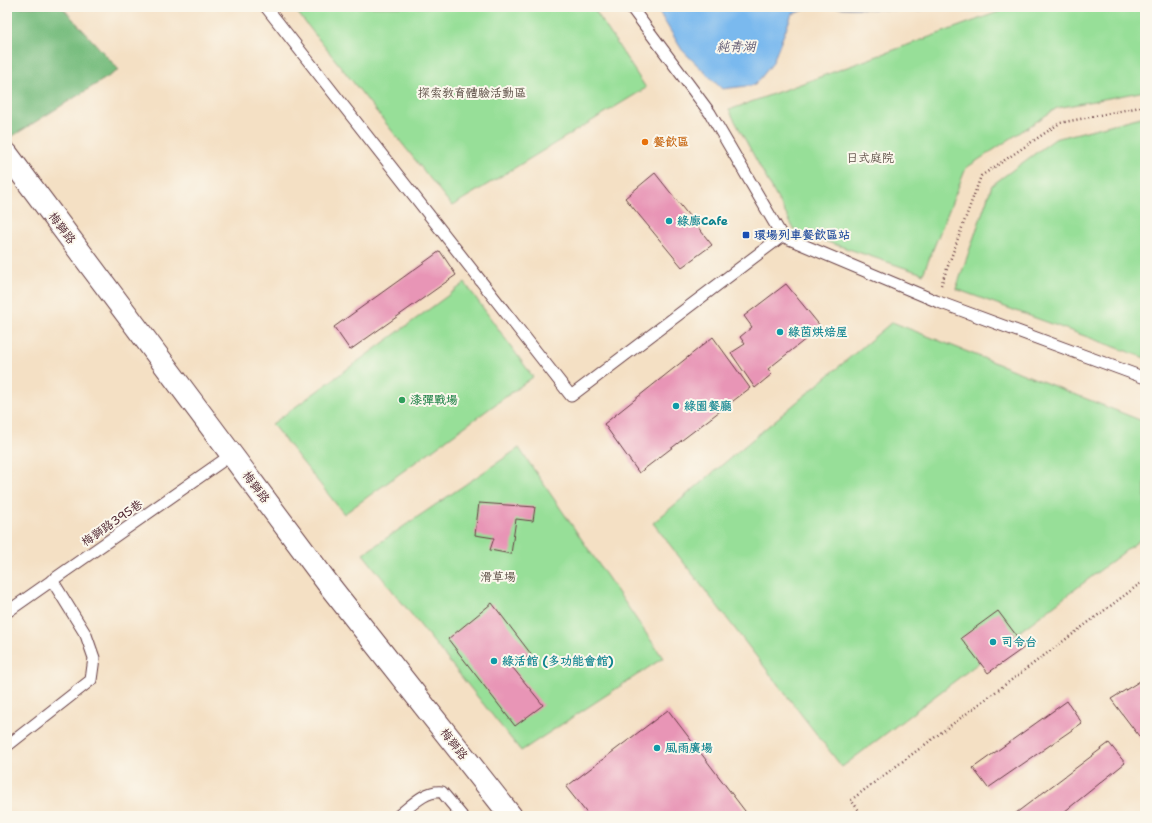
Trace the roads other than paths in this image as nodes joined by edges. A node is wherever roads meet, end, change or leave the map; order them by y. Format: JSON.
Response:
{"nodes":[{"id":1,"x":266,"y":7,"type":"edge"},
{"id":2,"x":631,"y":7,"type":"edge"},
{"id":3,"x":7,"y":154,"type":"edge"},
{"id":4,"x":782,"y":236,"type":"junction"},
{"id":5,"x":1145,"y":378,"type":"edge"},
{"id":6,"x":232,"y":454,"type":"junction"},
{"id":7,"x":52,"y":580,"type":"junction"},
{"id":8,"x":7,"y":612,"type":"edge"},
{"id":9,"x":7,"y":746,"type":"edge"},
{"id":10,"x":398,"y":816,"type":"edge"},
{"id":11,"x":462,"y":816,"type":"edge"},
{"id":12,"x":511,"y":816,"type":"edge"}],
"edges":[{"from":1,"to":4,"type":"lane"},
{"from":2,"to":4,"type":"lane"},
{"from":3,"to":6,"type":"street","name":"梅獅路"},
{"from":4,"to":5,"type":"lane"},
{"from":6,"to":7,"type":"lane","name":"梅獅路395巷"},
{"from":6,"to":12,"type":"street","name":"梅獅路"},
{"from":7,"to":8,"type":"lane","name":"梅獅路395巷"},
{"from":7,"to":9,"type":"lane"},
{"from":10,"to":11,"type":"lane"}]}
